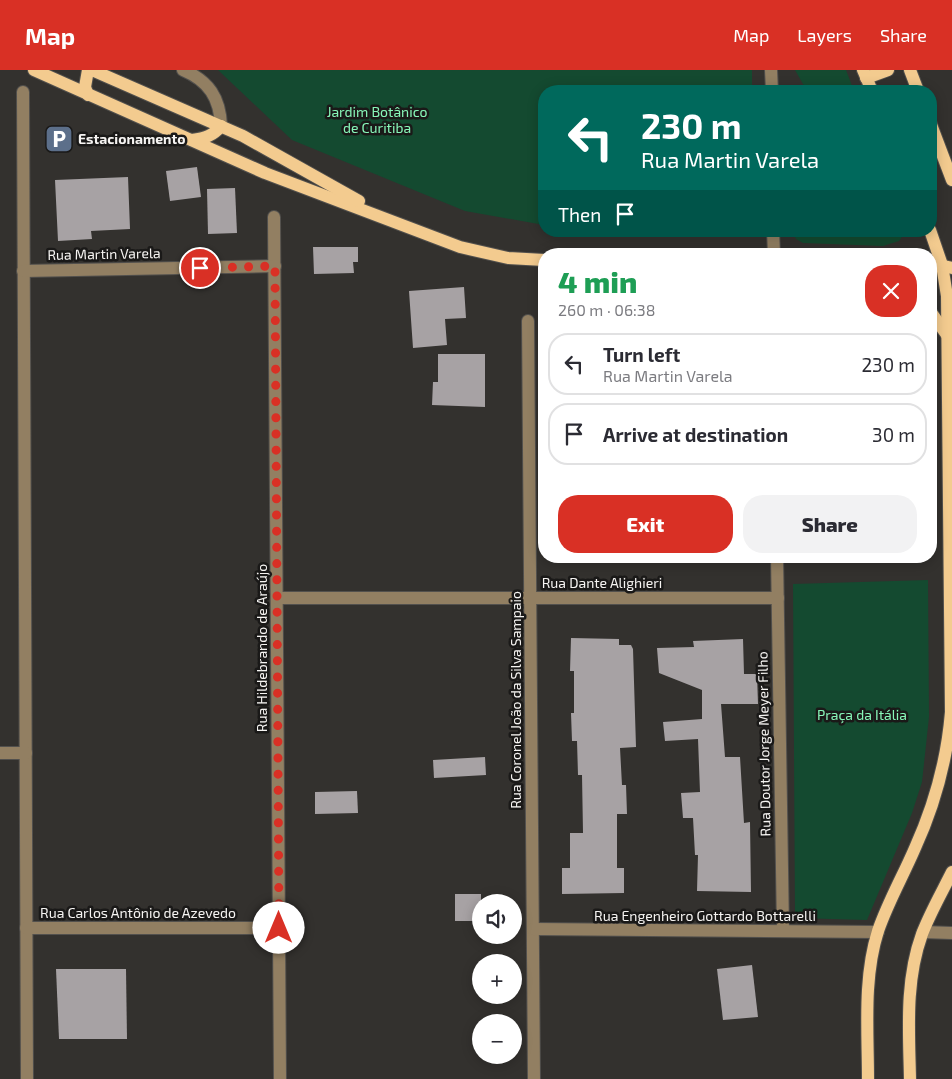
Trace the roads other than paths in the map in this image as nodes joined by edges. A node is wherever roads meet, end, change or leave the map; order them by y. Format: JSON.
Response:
{"nodes":[{"id":1,"x":34,"y":70,"type":"edge"},
{"id":2,"x":90,"y":70,"type":"edge"},
{"id":3,"x":772,"y":70,"type":"edge"},
{"id":4,"x":888,"y":70,"type":"edge"},
{"id":5,"x":910,"y":70,"type":"edge"},
{"id":6,"x":188,"y":71,"type":"edge"},
{"id":7,"x":865,"y":74,"type":"edge"},
{"id":8,"x":772,"y":85,"type":"edge"},
{"id":9,"x":916,"y":85,"type":"edge"},
{"id":10,"x":22,"y":92,"type":"dead end"},
{"id":11,"x":88,"y":95,"type":"junction"},
{"id":12,"x":221,"y":126,"type":"junction"},
{"id":13,"x":192,"y":140,"type":"junction"},
{"id":14,"x":937,"y":140,"type":"edge"},
{"id":15,"x":952,"y":180,"type":"edge"},
{"id":16,"x":274,"y":216,"type":"dead end"},
{"id":17,"x":394,"y":221,"type":"junction"},
{"id":18,"x":937,"y":252,"type":"edge"},
{"id":19,"x":538,"y":260,"type":"edge"},
{"id":20,"x":941,"y":265,"type":"edge"},
{"id":21,"x":275,"y":266,"type":"junction"},
{"id":22,"x":23,"y":271,"type":"junction"},
{"id":23,"x":528,"y":321,"type":"dead end"},
{"id":24,"x":937,"y":321,"type":"edge"},
{"id":25,"x":947,"y":335,"type":"junction"},
{"id":26,"x":950,"y":471,"type":"edge"},
{"id":27,"x":777,"y":563,"type":"edge"},
{"id":28,"x":277,"y":598,"type":"junction"},
{"id":29,"x":530,"y":598,"type":"junction"},
{"id":30,"x":778,"y":598,"type":"junction"},
{"id":31,"x":26,"y":753,"type":"junction"},
{"id":32,"x":0,"y":754,"type":"edge"},
{"id":33,"x":951,"y":874,"type":"edge"},
{"id":34,"x":26,"y":928,"type":"junction"},
{"id":35,"x":279,"y":928,"type":"junction"},
{"id":36,"x":533,"y":929,"type":"junction"},
{"id":37,"x":783,"y":931,"type":"junction"},
{"id":38,"x":878,"y":932,"type":"junction"},
{"id":39,"x":923,"y":932,"type":"junction"},
{"id":40,"x":952,"y":932,"type":"edge"},
{"id":41,"x":27,"y":1079,"type":"edge"},
{"id":42,"x":280,"y":1079,"type":"edge"},
{"id":43,"x":534,"y":1079,"type":"edge"},
{"id":44,"x":868,"y":1079,"type":"edge"},
{"id":45,"x":910,"y":1079,"type":"edge"}],
"edges":[{"from":1,"to":11,"type":"main road"},
{"from":2,"to":11,"type":"main road"},
{"from":2,"to":12,"type":"main road"},
{"from":3,"to":8,"type":"street"},
{"from":4,"to":7,"type":"main road"},
{"from":5,"to":9,"type":"main road"},
{"from":6,"to":12,"type":"street"},
{"from":10,"to":22,"type":"street"},
{"from":11,"to":13,"type":"main road"},
{"from":12,"to":13,"type":"main road"},
{"from":12,"to":17,"type":"main road"},
{"from":13,"to":17,"type":"main road"},
{"from":14,"to":15,"type":"main road"},
{"from":16,"to":21,"type":"street","name":"Rua Hildebrando de Araújo"},
{"from":17,"to":19,"type":"main road"},
{"from":18,"to":20,"type":"main road"},
{"from":20,"to":25,"type":"main road"},
{"from":21,"to":22,"type":"street","name":"Rua Martin Varela"},
{"from":21,"to":28,"type":"street","name":"Rua Hildebrando de Araújo"},
{"from":22,"to":31,"type":"street"},
{"from":23,"to":29,"type":"street","name":"Rua Coronel João da Silva Sampaio"},
{"from":24,"to":25,"type":"main road"},
{"from":25,"to":26,"type":"main road"},
{"from":26,"to":38,"type":"main road"},
{"from":27,"to":30,"type":"street","name":"Rua Doutor Jorge Meyer Filho"},
{"from":28,"to":29,"type":"street","name":"Rua Dante Alighieri"},
{"from":28,"to":35,"type":"street","name":"Rua Hildebrando de Araújo"},
{"from":29,"to":30,"type":"street","name":"Rua Dante Alighieri"},
{"from":29,"to":36,"type":"street","name":"Rua Coronel João da Silva Sampaio"},
{"from":30,"to":37,"type":"street","name":"Rua Doutor Jorge Meyer Filho"},
{"from":31,"to":32,"type":"street"},
{"from":31,"to":34,"type":"street"},
{"from":33,"to":39,"type":"main road"},
{"from":34,"to":35,"type":"street","name":"Rua Carlos Antônio de Azevedo"},
{"from":34,"to":41,"type":"street"},
{"from":35,"to":42,"type":"street","name":"Rua Hildebrando de Araújo"},
{"from":36,"to":37,"type":"street","name":"Rua Engenheiro Gottardo Bottarelli"},
{"from":36,"to":43,"type":"street","name":"Rua Coronel João da Silva Sampaio"},
{"from":37,"to":38,"type":"street","name":"Rua Engenheiro Gottardo Bottarelli"},
{"from":38,"to":44,"type":"main road"},
{"from":39,"to":40,"type":"street"},
{"from":39,"to":45,"type":"main road"}]}
